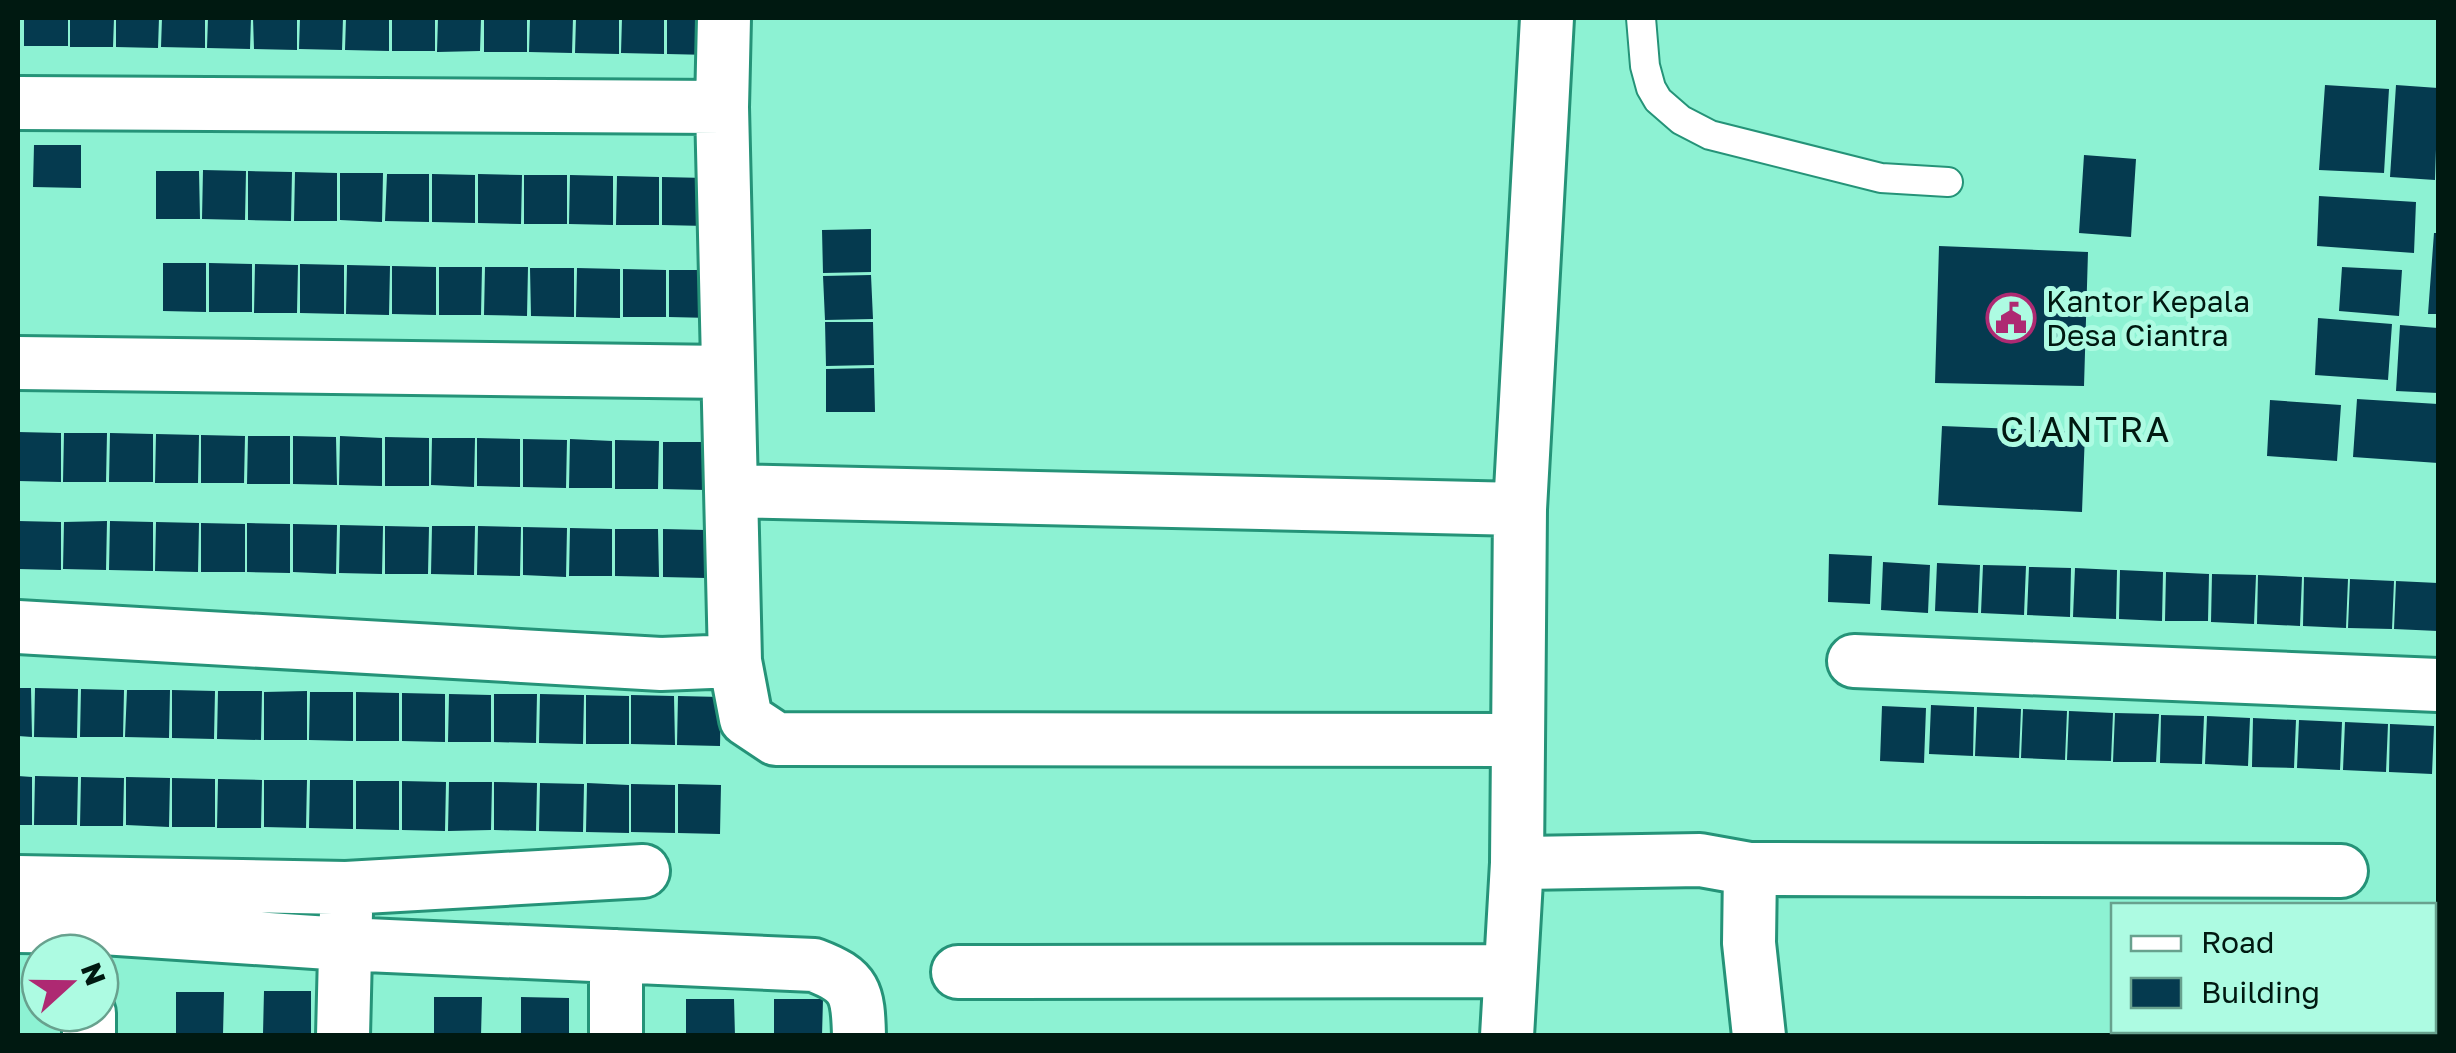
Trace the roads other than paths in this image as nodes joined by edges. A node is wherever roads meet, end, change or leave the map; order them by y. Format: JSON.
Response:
{"nodes":[{"id":1,"x":724,"y":18,"type":"edge"},
{"id":2,"x":1546,"y":18,"type":"edge"},
{"id":3,"x":1641,"y":18,"type":"edge"},
{"id":4,"x":18,"y":103,"type":"edge"},
{"id":5,"x":722,"y":106,"type":"junction"},
{"id":6,"x":1948,"y":182,"type":"dead end"},
{"id":7,"x":18,"y":363,"type":"edge"},
{"id":8,"x":728,"y":372,"type":"junction"},
{"id":9,"x":732,"y":491,"type":"junction"},
{"id":10,"x":1520,"y":510,"type":"junction"},
{"id":11,"x":18,"y":627,"type":"edge"},
{"id":12,"x":1854,"y":660,"type":"dead end"},
{"id":13,"x":735,"y":661,"type":"junction"},
{"id":14,"x":2438,"y":685,"type":"edge"},
{"id":15,"x":1518,"y":740,"type":"junction"},
{"id":16,"x":1517,"y":863,"type":"junction"},
{"id":17,"x":1750,"y":869,"type":"junction"},
{"id":18,"x":643,"y":871,"type":"dead end"},
{"id":19,"x":2341,"y":872,"type":"dead end"},
{"id":20,"x":18,"y":882,"type":"edge"},
{"id":21,"x":346,"y":916,"type":"junction"},
{"id":22,"x":18,"y":926,"type":"edge"},
{"id":23,"x":53,"y":933,"type":"edge"},
{"id":24,"x":120,"y":937,"type":"edge"},
{"id":25,"x":616,"y":956,"type":"junction"},
{"id":26,"x":1510,"y":970,"type":"junction"},
{"id":27,"x":958,"y":972,"type":"dead end"},
{"id":28,"x":343,"y":1036,"type":"edge"},
{"id":29,"x":616,"y":1036,"type":"edge"},
{"id":30,"x":858,"y":1036,"type":"edge"},
{"id":31,"x":1506,"y":1036,"type":"edge"},
{"id":32,"x":1758,"y":1036,"type":"edge"}],
"edges":[{"from":1,"to":5,"type":"street"},
{"from":2,"to":10,"type":"street"},
{"from":3,"to":6,"type":"lane"},
{"from":4,"to":5,"type":"street"},
{"from":5,"to":8,"type":"street"},
{"from":7,"to":8,"type":"street"},
{"from":8,"to":9,"type":"street"},
{"from":9,"to":10,"type":"street"},
{"from":9,"to":13,"type":"street"},
{"from":10,"to":15,"type":"street"},
{"from":11,"to":13,"type":"street"},
{"from":12,"to":14,"type":"street"},
{"from":13,"to":15,"type":"street"},
{"from":15,"to":16,"type":"street"},
{"from":16,"to":17,"type":"street"},
{"from":16,"to":26,"type":"street"},
{"from":17,"to":19,"type":"street"},
{"from":17,"to":32,"type":"street"},
{"from":18,"to":21,"type":"street"},
{"from":20,"to":21,"type":"street"},
{"from":21,"to":24,"type":"street"},
{"from":21,"to":25,"type":"street"},
{"from":21,"to":28,"type":"street"},
{"from":22,"to":23,"type":"street"},
{"from":25,"to":29,"type":"street"},
{"from":25,"to":30,"type":"street"},
{"from":26,"to":27,"type":"street"},
{"from":26,"to":31,"type":"street"}]}
